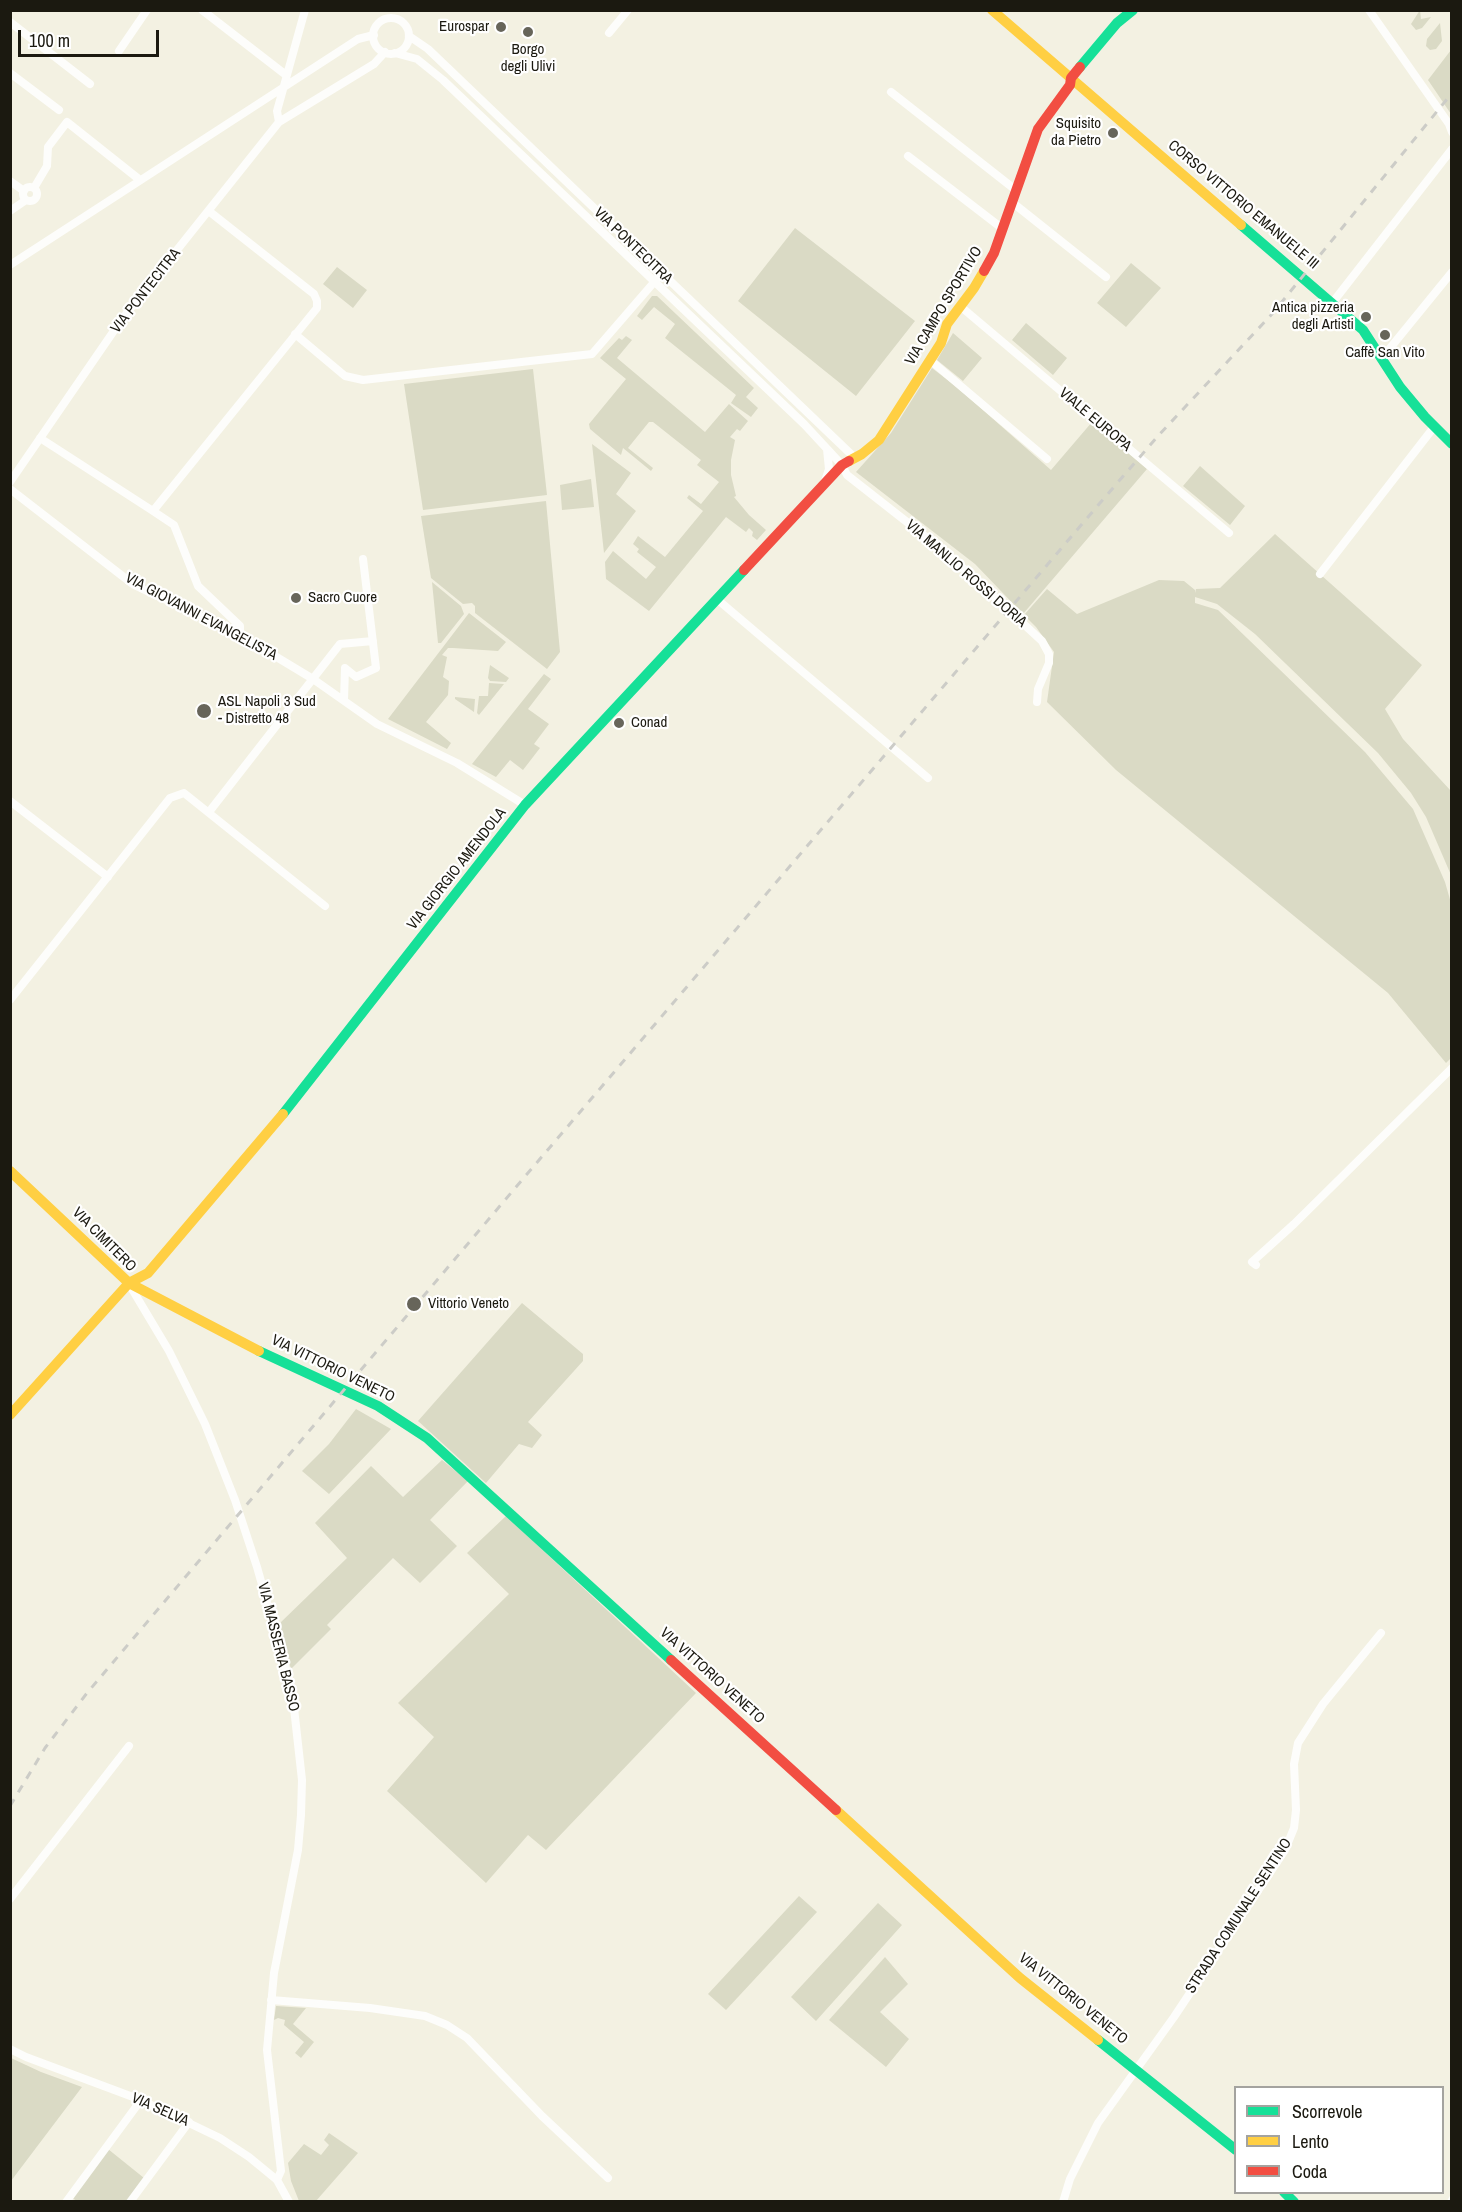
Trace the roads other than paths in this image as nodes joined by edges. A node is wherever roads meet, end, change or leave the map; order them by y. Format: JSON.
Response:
{"nodes":[{"id":1,"x":147,"y":10,"type":"edge"},
{"id":2,"x":202,"y":10,"type":"edge"},
{"id":3,"x":305,"y":10,"type":"edge"},
{"id":4,"x":379,"y":10,"type":"edge"},
{"id":5,"x":404,"y":10,"type":"edge"},
{"id":6,"x":628,"y":10,"type":"edge"},
{"id":7,"x":992,"y":10,"type":"edge"},
{"id":8,"x":1132,"y":10,"type":"edge"},
{"id":9,"x":1368,"y":10,"type":"edge"},
{"id":10,"x":395,"y":16,"type":"edge"},
{"id":11,"x":385,"y":19,"type":"junction"},
{"id":12,"x":10,"y":22,"type":"edge"},
{"id":13,"x":609,"y":33,"type":"dead end"},
{"id":14,"x":374,"y":35,"type":"junction"},
{"id":15,"x":409,"y":36,"type":"junction"},
{"id":16,"x":120,"y":51,"type":"dead end"},
{"id":17,"x":385,"y":52,"type":"junction"},
{"id":18,"x":395,"y":53,"type":"junction"},
{"id":19,"x":10,"y":73,"type":"edge"},
{"id":20,"x":286,"y":75,"type":"junction"},
{"id":21,"x":1071,"y":78,"type":"junction"},
{"id":22,"x":90,"y":84,"type":"dead end"},
{"id":23,"x":283,"y":87,"type":"junction"},
{"id":24,"x":891,"y":92,"type":"dead end"},
{"id":25,"x":59,"y":110,"type":"dead end"},
{"id":26,"x":279,"y":122,"type":"junction"},
{"id":27,"x":1452,"y":132,"type":"edge"},
{"id":28,"x":1452,"y":149,"type":"edge"},
{"id":29,"x":908,"y":156,"type":"dead end"},
{"id":30,"x":140,"y":180,"type":"junction"},
{"id":31,"x":10,"y":181,"type":"edge"},
{"id":32,"x":34,"y":188,"type":"junction"},
{"id":33,"x":24,"y":191,"type":"junction"},
{"id":34,"x":1017,"y":191,"type":"junction"},
{"id":35,"x":26,"y":200,"type":"junction"},
{"id":36,"x":1013,"y":202,"type":"junction"},
{"id":37,"x":10,"y":211,"type":"edge"},
{"id":38,"x":210,"y":212,"type":"junction"},
{"id":39,"x":1003,"y":229,"type":"junction"},
{"id":40,"x":10,"y":266,"type":"edge"},
{"id":41,"x":1452,"y":272,"type":"edge"},
{"id":42,"x":662,"y":273,"type":"junction"},
{"id":43,"x":1106,"y":277,"type":"dead end"},
{"id":44,"x":654,"y":283,"type":"junction"},
{"id":45,"x":1332,"y":302,"type":"junction"},
{"id":46,"x":960,"y":306,"type":"junction"},
{"id":47,"x":295,"y":334,"type":"junction"},
{"id":48,"x":1382,"y":358,"type":"junction"},
{"id":49,"x":930,"y":360,"type":"junction"},
{"id":50,"x":1434,"y":427,"type":"junction"},
{"id":51,"x":40,"y":438,"type":"junction"},
{"id":52,"x":1452,"y":444,"type":"edge"},
{"id":53,"x":826,"y":448,"type":"junction"},
{"id":54,"x":855,"y":458,"type":"junction"},
{"id":55,"x":1047,"y":459,"type":"dead end"},
{"id":56,"x":842,"y":465,"type":"junction"},
{"id":57,"x":10,"y":482,"type":"edge"},
{"id":58,"x":824,"y":485,"type":"junction"},
{"id":59,"x":10,"y":489,"type":"edge"},
{"id":60,"x":153,"y":511,"type":"junction"},
{"id":61,"x":1229,"y":533,"type":"dead end"},
{"id":62,"x":363,"y":559,"type":"dead end"},
{"id":63,"x":1320,"y":574,"type":"dead end"},
{"id":64,"x":718,"y":600,"type":"junction"},
{"id":65,"x":240,"y":635,"type":"junction"},
{"id":66,"x":373,"y":641,"type":"junction"},
{"id":67,"x":313,"y":679,"type":"junction"},
{"id":68,"x":344,"y":700,"type":"junction"},
{"id":69,"x":1037,"y":702,"type":"dead end"},
{"id":70,"x":928,"y":777,"type":"dead end"},
{"id":71,"x":10,"y":801,"type":"edge"},
{"id":72,"x":525,"y":805,"type":"junction"},
{"id":73,"x":209,"y":812,"type":"junction"},
{"id":74,"x":108,"y":877,"type":"junction"},
{"id":75,"x":325,"y":906,"type":"dead end"},
{"id":76,"x":10,"y":1000,"type":"edge"},
{"id":77,"x":1452,"y":1068,"type":"edge"},
{"id":78,"x":10,"y":1171,"type":"edge"},
{"id":79,"x":1256,"y":1265,"type":"dead end"},
{"id":80,"x":129,"y":1283,"type":"junction"},
{"id":81,"x":10,"y":1415,"type":"edge"},
{"id":82,"x":1381,"y":1633,"type":"dead end"},
{"id":83,"x":129,"y":1746,"type":"dead end"},
{"id":84,"x":10,"y":1899,"type":"edge"},
{"id":85,"x":271,"y":2000,"type":"junction"},
{"id":86,"x":10,"y":2049,"type":"edge"},
{"id":87,"x":1137,"y":2069,"type":"junction"},
{"id":88,"x":141,"y":2100,"type":"junction"},
{"id":89,"x":189,"y":2122,"type":"junction"},
{"id":90,"x":1234,"y":2148,"type":"edge"},
{"id":91,"x":608,"y":2178,"type":"dead end"},
{"id":92,"x":277,"y":2180,"type":"junction"},
{"id":93,"x":66,"y":2202,"type":"edge"},
{"id":94,"x":130,"y":2202,"type":"edge"},
{"id":95,"x":289,"y":2202,"type":"edge"},
{"id":96,"x":1063,"y":2202,"type":"edge"}],
"edges":[{"from":1,"to":16,"type":"street"},
{"from":2,"to":20,"type":"street"},
{"from":3,"to":20,"type":"street"},
{"from":4,"to":11,"type":"street"},
{"from":5,"to":10,"type":"street"},
{"from":6,"to":13,"type":"street"},
{"from":7,"to":21,"type":"street","name":"CORSO VITTORIO EMANUELE III"},
{"from":8,"to":21,"type":"street","name":"VIA CAMPO SPORTIVO"},
{"from":9,"to":27,"type":"street"},
{"from":10,"to":11,"type":"street"},
{"from":10,"to":15,"type":"street"},
{"from":11,"to":14,"type":"street"},
{"from":12,"to":22,"type":"street"},
{"from":14,"to":17,"type":"street"},
{"from":14,"to":23,"type":"street"},
{"from":15,"to":18,"type":"street"},
{"from":15,"to":42,"type":"street","name":"VIA PONTECITRA"},
{"from":17,"to":18,"type":"street"},
{"from":17,"to":26,"type":"street","name":"VIA PONTECITRA"},
{"from":18,"to":44,"type":"street","name":"VIA PONTECITRA"},
{"from":19,"to":25,"type":"street"},
{"from":20,"to":23,"type":"street"},
{"from":21,"to":34,"type":"street","name":"VIA CAMPO SPORTIVO"},
{"from":21,"to":45,"type":"street","name":"CORSO VITTORIO EMANUELE III"},
{"from":23,"to":26,"type":"street"},
{"from":23,"to":30,"type":"street"},
{"from":24,"to":34,"type":"street"},
{"from":26,"to":38,"type":"street","name":"VIA PONTECITRA"},
{"from":28,"to":45,"type":"street"},
{"from":29,"to":39,"type":"street"},
{"from":30,"to":32,"type":"street"},
{"from":30,"to":40,"type":"street"},
{"from":31,"to":33,"type":"street"},
{"from":32,"to":33,"type":"street"},
{"from":32,"to":35,"type":"street"},
{"from":33,"to":35,"type":"street"},
{"from":34,"to":36,"type":"street","name":"VIA CAMPO SPORTIVO"},
{"from":35,"to":37,"type":"street"},
{"from":36,"to":39,"type":"street","name":"VIA CAMPO SPORTIVO"},
{"from":36,"to":43,"type":"street"},
{"from":38,"to":47,"type":"street"},
{"from":38,"to":51,"type":"street","name":"VIA PONTECITRA"},
{"from":39,"to":46,"type":"street","name":"VIA CAMPO SPORTIVO"},
{"from":41,"to":48,"type":"street"},
{"from":42,"to":44,"type":"street"},
{"from":42,"to":54,"type":"street","name":"VIA PONTECITRA"},
{"from":44,"to":47,"type":"street"},
{"from":44,"to":53,"type":"street","name":"VIA PONTECITRA"},
{"from":45,"to":48,"type":"street","name":"CORSO VITTORIO EMANUELE III"},
{"from":46,"to":49,"type":"street","name":"VIA CAMPO SPORTIVO"},
{"from":46,"to":61,"type":"street","name":"VIALE EUROPA"},
{"from":47,"to":60,"type":"street"},
{"from":48,"to":50,"type":"street","name":"CORSO VITTORIO EMANUELE III"},
{"from":49,"to":54,"type":"street","name":"VIA CAMPO SPORTIVO"},
{"from":49,"to":55,"type":"street"},
{"from":50,"to":52,"type":"street","name":"CORSO VITTORIO EMANUELE III"},
{"from":50,"to":63,"type":"street"},
{"from":51,"to":57,"type":"street","name":"VIA PONTECITRA"},
{"from":51,"to":60,"type":"street"},
{"from":53,"to":56,"type":"street","name":"VIA PONTECITRA"},
{"from":53,"to":58,"type":"street"},
{"from":54,"to":56,"type":"street","name":"VIA CAMPO SPORTIVO"},
{"from":56,"to":58,"type":"street","name":"VIA GIORGIO AMENDOLA"},
{"from":56,"to":69,"type":"street","name":"VIA MANLIO ROSSI DORIA"},
{"from":58,"to":64,"type":"street","name":"VIA GIORGIO AMENDOLA"},
{"from":59,"to":65,"type":"street","name":"VIA GIOVANNI EVANGELISTA"},
{"from":60,"to":65,"type":"street"},
{"from":62,"to":66,"type":"street"},
{"from":64,"to":70,"type":"street"},
{"from":64,"to":72,"type":"street","name":"VIA GIORGIO AMENDOLA"},
{"from":65,"to":67,"type":"street","name":"VIA GIOVANNI EVANGELISTA"},
{"from":66,"to":67,"type":"street"},
{"from":66,"to":68,"type":"street"},
{"from":67,"to":68,"type":"street","name":"VIA GIOVANNI EVANGELISTA"},
{"from":67,"to":73,"type":"street"},
{"from":68,"to":72,"type":"street","name":"VIA GIOVANNI EVANGELISTA"},
{"from":71,"to":74,"type":"street"},
{"from":72,"to":80,"type":"street","name":"VIA GIORGIO AMENDOLA"},
{"from":73,"to":74,"type":"street"},
{"from":73,"to":75,"type":"street"},
{"from":74,"to":76,"type":"street"},
{"from":77,"to":79,"type":"street"},
{"from":78,"to":80,"type":"street","name":"VIA CIMITERO"},
{"from":80,"to":81,"type":"street","name":"VIA CIMITERO"},
{"from":80,"to":85,"type":"street","name":"VIA MASSERIA BASSO"},
{"from":80,"to":87,"type":"street","name":"VIA VITTORIO VENETO"},
{"from":82,"to":87,"type":"street","name":"STRADA COMUNALE SENTINO"},
{"from":83,"to":84,"type":"street"},
{"from":85,"to":91,"type":"street"},
{"from":85,"to":92,"type":"street","name":"VIA MASSERIA BASSO"},
{"from":86,"to":88,"type":"street","name":"VIA SELVA"},
{"from":87,"to":90,"type":"street","name":"VIA VITTORIO VENETO"},
{"from":87,"to":96,"type":"street","name":"STRADA COMUNALE SENTINO"},
{"from":88,"to":89,"type":"street","name":"VIA SELVA"},
{"from":88,"to":93,"type":"street"},
{"from":89,"to":92,"type":"street","name":"VIA SELVA"},
{"from":89,"to":94,"type":"street"},
{"from":92,"to":95,"type":"street","name":"VIA SELVA"}]}
